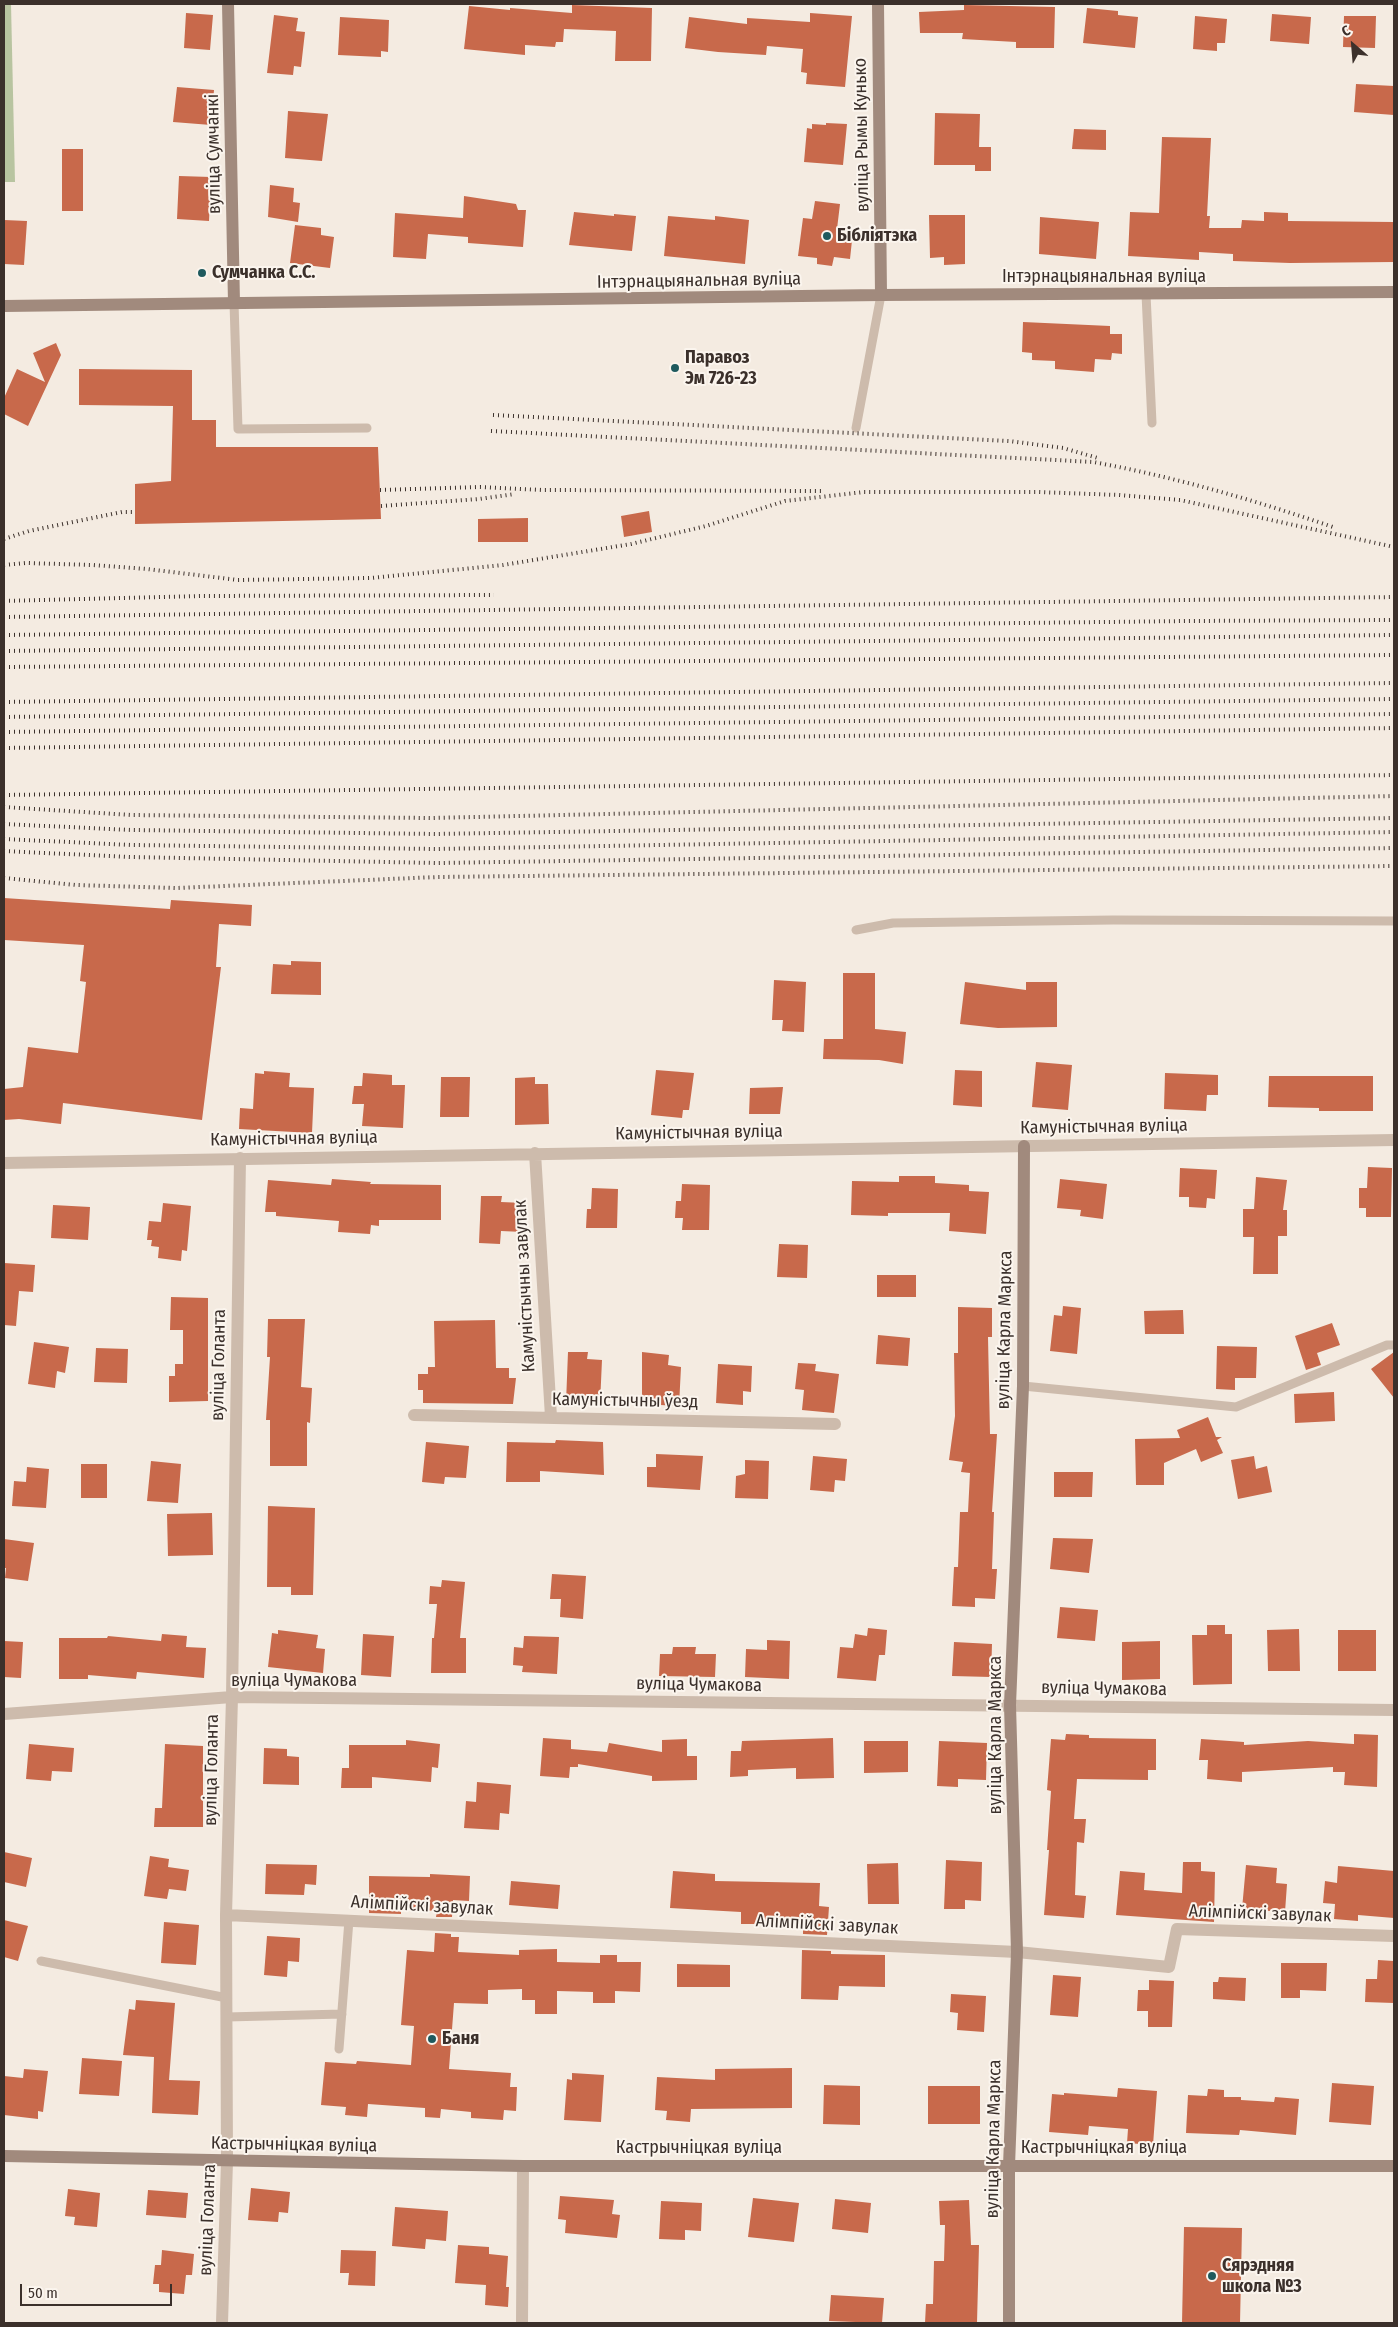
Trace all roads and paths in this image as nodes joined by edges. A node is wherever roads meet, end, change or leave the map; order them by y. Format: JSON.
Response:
{"nodes":[{"id":1,"x":228,"y":4,"type":"edge"},
{"id":2,"x":878,"y":4,"type":"edge"},
{"id":3,"x":1394,"y":292,"type":"edge"},
{"id":4,"x":1146,"y":294,"type":"junction"},
{"id":5,"x":881,"y":295,"type":"junction"},
{"id":6,"x":234,"y":303,"type":"junction"},
{"id":7,"x":4,"y":306,"type":"edge"},
{"id":8,"x":1152,"y":422,"type":"dead end"},
{"id":9,"x":367,"y":428,"type":"dead end"},
{"id":10,"x":856,"y":428,"type":"dead end"},
{"id":11,"x":1394,"y":921,"type":"edge"},
{"id":12,"x":856,"y":930,"type":"dead end"},
{"id":13,"x":1394,"y":1140,"type":"edge"},
{"id":14,"x":1024,"y":1146,"type":"junction"},
{"id":15,"x":535,"y":1152,"type":"junction"},
{"id":16,"x":240,"y":1158,"type":"junction"},
{"id":17,"x":4,"y":1163,"type":"edge"},
{"id":18,"x":1394,"y":1345,"type":"edge"},
{"id":19,"x":1023,"y":1386,"type":"junction"},
{"id":20,"x":414,"y":1415,"type":"dead end"},
{"id":21,"x":551,"y":1417,"type":"junction"},
{"id":22,"x":835,"y":1424,"type":"dead end"},
{"id":23,"x":232,"y":1697,"type":"junction"},
{"id":24,"x":1010,"y":1705,"type":"junction"},
{"id":25,"x":1394,"y":1710,"type":"edge"},
{"id":26,"x":4,"y":1714,"type":"edge"},
{"id":27,"x":226,"y":1915,"type":"junction"},
{"id":28,"x":349,"y":1920,"type":"junction"},
{"id":29,"x":1394,"y":1936,"type":"edge"},
{"id":30,"x":1017,"y":1952,"type":"junction"},
{"id":31,"x":41,"y":1961,"type":"dead end"},
{"id":32,"x":227,"y":1998,"type":"junction"},
{"id":33,"x":342,"y":2014,"type":"junction"},
{"id":34,"x":227,"y":2017,"type":"junction"},
{"id":35,"x":338,"y":2049,"type":"dead end"},
{"id":36,"x":4,"y":2156,"type":"edge"},
{"id":37,"x":227,"y":2162,"type":"junction"},
{"id":38,"x":523,"y":2166,"type":"junction"},
{"id":39,"x":1010,"y":2166,"type":"junction"},
{"id":40,"x":1394,"y":2166,"type":"edge"},
{"id":41,"x":222,"y":2323,"type":"edge"},
{"id":42,"x":522,"y":2323,"type":"edge"},
{"id":43,"x":1009,"y":2323,"type":"edge"}],
"edges":[{"from":1,"to":6,"type":"street","name":"вуліца Сумчанкі"},
{"from":2,"to":5,"type":"street","name":"вуліца Рымы Кунько"},
{"from":3,"to":4,"type":"street","name":"Інтэрнацыянальная вуліца"},
{"from":4,"to":5,"type":"street","name":"Інтэрнацыянальная вуліца"},
{"from":4,"to":8,"type":"lane"},
{"from":5,"to":6,"type":"street","name":"Інтэрнацыянальная вуліца"},
{"from":5,"to":10,"type":"lane"},
{"from":6,"to":7,"type":"street","name":"Інтэрнацыянальная вуліца"},
{"from":6,"to":9,"type":"lane"},
{"from":11,"to":12,"type":"lane"},
{"from":13,"to":14,"type":"street","name":"Камуністычная вуліца"},
{"from":14,"to":15,"type":"street","name":"Камуністычная вуліца"},
{"from":14,"to":19,"type":"street","name":"вуліца Карла Маркса"},
{"from":15,"to":16,"type":"street","name":"Камуністычная вуліца"},
{"from":15,"to":21,"type":"street","name":"Камуністычны завулак"},
{"from":16,"to":17,"type":"street","name":"Камуністычная вуліца"},
{"from":16,"to":23,"type":"street","name":"вуліца Голанта"},
{"from":18,"to":19,"type":"lane"},
{"from":19,"to":24,"type":"street","name":"вуліца Карла Маркса"},
{"from":20,"to":21,"type":"street","name":"Камуністычны ўезд"},
{"from":21,"to":22,"type":"street","name":"Камуністычны ўезд"},
{"from":23,"to":24,"type":"street","name":"вуліца Чумакова"},
{"from":23,"to":26,"type":"street","name":"вуліца Чумакова"},
{"from":23,"to":27,"type":"street","name":"вуліца Голанта"},
{"from":24,"to":25,"type":"street","name":"вуліца Чумакова"},
{"from":24,"to":30,"type":"street","name":"вуліца Карла Маркса"},
{"from":27,"to":28,"type":"street","name":"Алімпійскі завулак"},
{"from":27,"to":32,"type":"street","name":"вуліца Голанта"},
{"from":28,"to":30,"type":"street","name":"Алімпійскі завулак"},
{"from":28,"to":33,"type":"lane"},
{"from":29,"to":30,"type":"street","name":"Алімпійскі завулак"},
{"from":30,"to":39,"type":"street","name":"вуліца Карла Маркса"},
{"from":31,"to":32,"type":"lane"},
{"from":32,"to":34,"type":"street","name":"вуліца Голанта"},
{"from":33,"to":34,"type":"lane"},
{"from":33,"to":35,"type":"lane"},
{"from":34,"to":37,"type":"street","name":"вуліца Голанта"},
{"from":36,"to":37,"type":"street","name":"Кастрычніцкая вуліца"},
{"from":37,"to":38,"type":"street","name":"Кастрычніцкая вуліца"},
{"from":37,"to":41,"type":"street","name":"вуліца Голанта"},
{"from":38,"to":39,"type":"street","name":"Кастрычніцкая вуліца"},
{"from":38,"to":42,"type":"street"},
{"from":39,"to":40,"type":"street","name":"Кастрычніцкая вуліца"},
{"from":39,"to":43,"type":"street","name":"вуліца Карла Маркса"}]}
